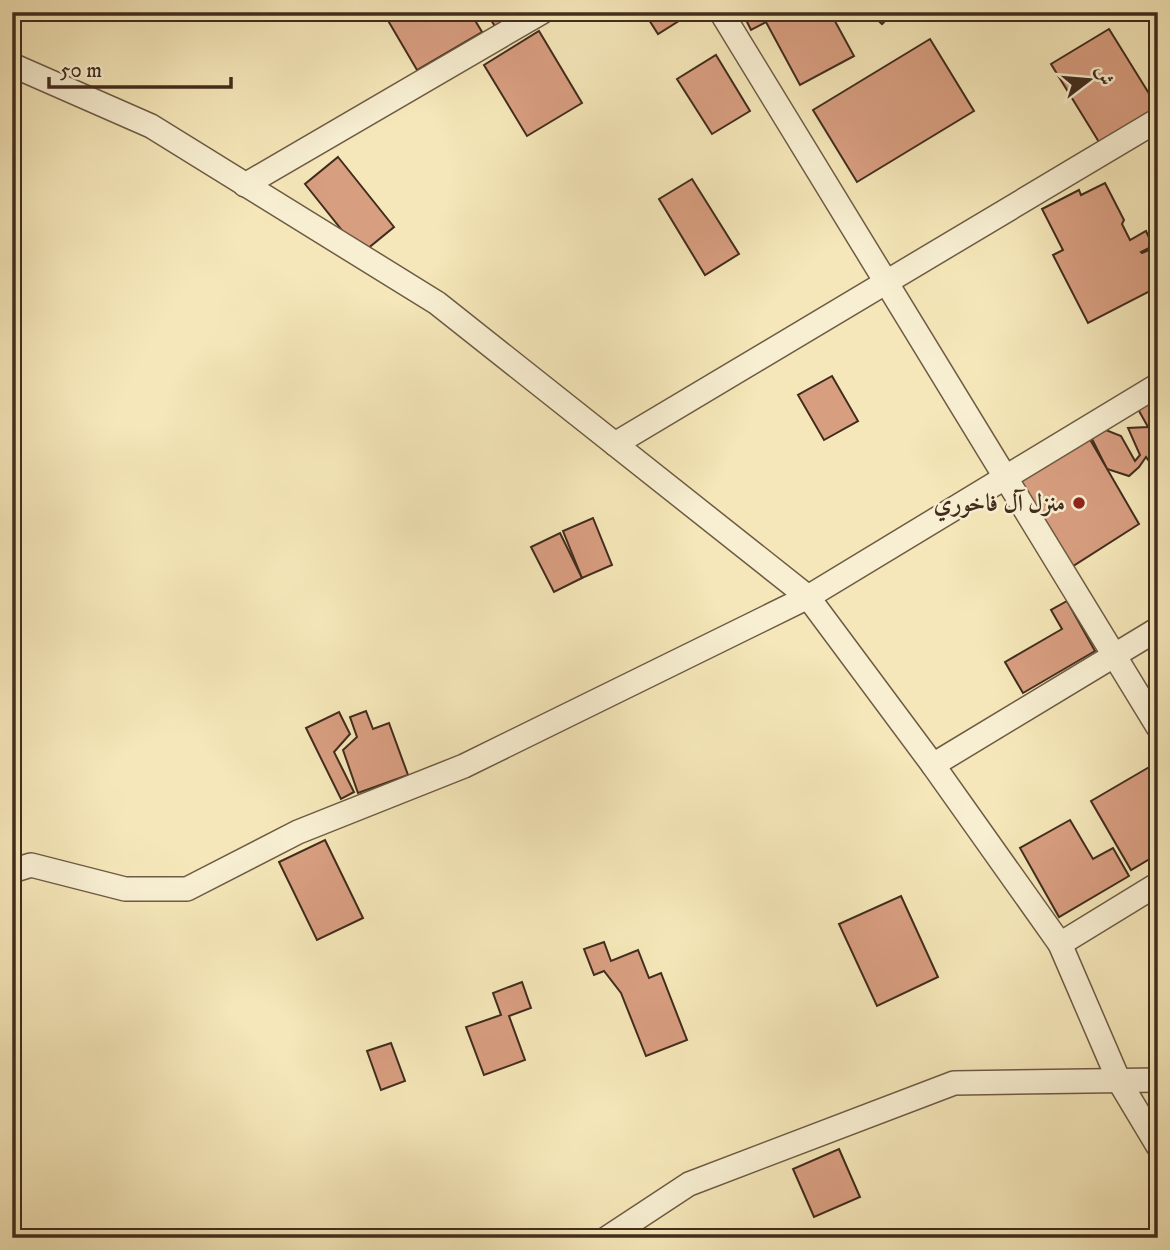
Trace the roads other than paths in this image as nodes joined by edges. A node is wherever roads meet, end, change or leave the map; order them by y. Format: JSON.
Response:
{"nodes":[{"id":1,"x":541,"y":12,"type":"edge"},
{"id":2,"x":721,"y":12,"type":"edge"},
{"id":3,"x":12,"y":65,"type":"edge"},
{"id":4,"x":1158,"y":120,"type":"edge"},
{"id":5,"x":245,"y":185,"type":"junction"},
{"id":6,"x":886,"y":283,"type":"junction"},
{"id":7,"x":1158,"y":385,"type":"edge"},
{"id":8,"x":615,"y":444,"type":"junction"},
{"id":9,"x":1005,"y":477,"type":"junction"},
{"id":10,"x":808,"y":597,"type":"junction"},
{"id":11,"x":1158,"y":629,"type":"edge"},
{"id":12,"x":1114,"y":655,"type":"junction"},
{"id":13,"x":1158,"y":727,"type":"edge"},
{"id":14,"x":933,"y":765,"type":"junction"},
{"id":15,"x":12,"y":871,"type":"edge"},
{"id":16,"x":1158,"y":884,"type":"edge"},
{"id":17,"x":1060,"y":944,"type":"junction"},
{"id":18,"x":1158,"y":1080,"type":"edge"},
{"id":19,"x":1119,"y":1081,"type":"junction"},
{"id":20,"x":1158,"y":1146,"type":"edge"},
{"id":21,"x":607,"y":1238,"type":"edge"}],
"edges":[{"from":1,"to":5,"type":"street"},
{"from":2,"to":6,"type":"street"},
{"from":3,"to":5,"type":"street"},
{"from":4,"to":6,"type":"street"},
{"from":5,"to":8,"type":"street"},
{"from":6,"to":8,"type":"street"},
{"from":6,"to":9,"type":"street"},
{"from":7,"to":9,"type":"street"},
{"from":8,"to":10,"type":"street"},
{"from":9,"to":10,"type":"street"},
{"from":9,"to":12,"type":"street"},
{"from":10,"to":14,"type":"street"},
{"from":10,"to":15,"type":"street"},
{"from":11,"to":12,"type":"street"},
{"from":12,"to":13,"type":"street"},
{"from":12,"to":14,"type":"street"},
{"from":14,"to":17,"type":"street"},
{"from":16,"to":17,"type":"street"},
{"from":17,"to":19,"type":"street"},
{"from":18,"to":19,"type":"street"},
{"from":19,"to":20,"type":"street"},
{"from":19,"to":21,"type":"street"}]}
